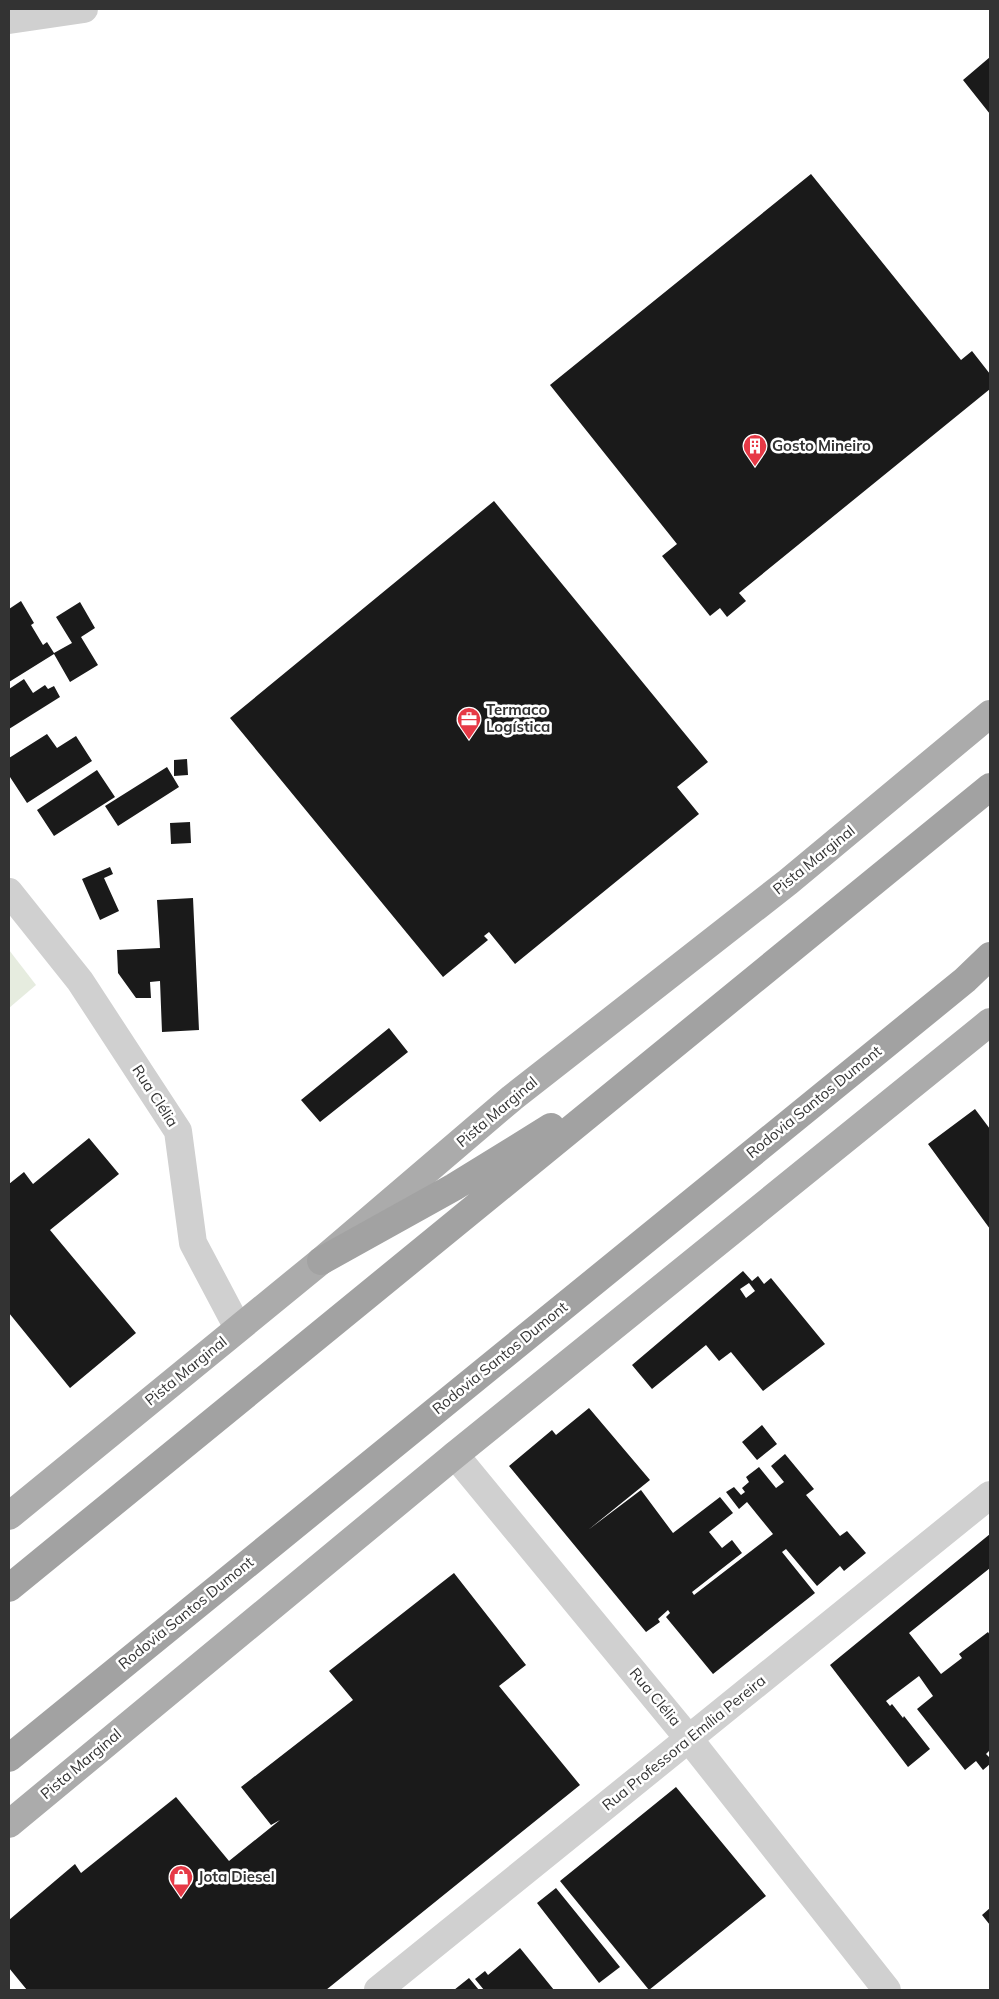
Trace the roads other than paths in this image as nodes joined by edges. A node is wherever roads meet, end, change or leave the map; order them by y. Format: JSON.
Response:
{"nodes":[{"id":1,"x":84,"y":9,"type":"edge"},
{"id":2,"x":9,"y":20,"type":"edge"},
{"id":3,"x":990,"y":714,"type":"edge"},
{"id":4,"x":990,"y":786,"type":"edge"},
{"id":5,"x":9,"y":892,"type":"edge"},
{"id":6,"x":990,"y":956,"type":"edge"},
{"id":7,"x":990,"y":966,"type":"edge"},
{"id":8,"x":965,"y":980,"type":"junction"},
{"id":9,"x":990,"y":1022,"type":"edge"},
{"id":10,"x":648,"y":1067,"type":"junction"},
{"id":11,"x":321,"y":1261,"type":"junction"},
{"id":12,"x":238,"y":1328,"type":"junction"},
{"id":13,"x":455,"y":1455,"type":"junction"},
{"id":14,"x":990,"y":1495,"type":"edge"},
{"id":15,"x":9,"y":1516,"type":"edge"},
{"id":16,"x":9,"y":1588,"type":"edge"},
{"id":17,"x":689,"y":1739,"type":"junction"},
{"id":18,"x":9,"y":1758,"type":"edge"},
{"id":19,"x":9,"y":1824,"type":"edge"},
{"id":20,"x":378,"y":1990,"type":"edge"},
{"id":21,"x":887,"y":1990,"type":"edge"}],
"edges":[{"from":1,"to":2,"type":"street"},
{"from":3,"to":11,"type":"main road","name":"Pista Marginal"},
{"from":4,"to":10,"type":"highway"},
{"from":5,"to":12,"type":"street","name":"Rua Clélia"},
{"from":6,"to":8,"type":"highway","name":"Rodovia Santos Dumont"},
{"from":7,"to":8,"type":"highway"},
{"from":8,"to":18,"type":"highway","name":"Rodovia Santos Dumont"},
{"from":9,"to":13,"type":"main road","name":"Pista Marginal"},
{"from":10,"to":11,"type":"highway"},
{"from":10,"to":16,"type":"highway"},
{"from":11,"to":12,"type":"main road","name":"Pista Marginal"},
{"from":12,"to":15,"type":"main road","name":"Pista Marginal"},
{"from":13,"to":17,"type":"street","name":"Rua Clélia"},
{"from":13,"to":19,"type":"main road","name":"Pista Marginal"},
{"from":14,"to":17,"type":"street","name":"Rua Professora Emília Pereira"},
{"from":17,"to":20,"type":"street","name":"Rua Professora Emília Pereira"},
{"from":17,"to":21,"type":"street","name":"Rua Clélia"}]}
